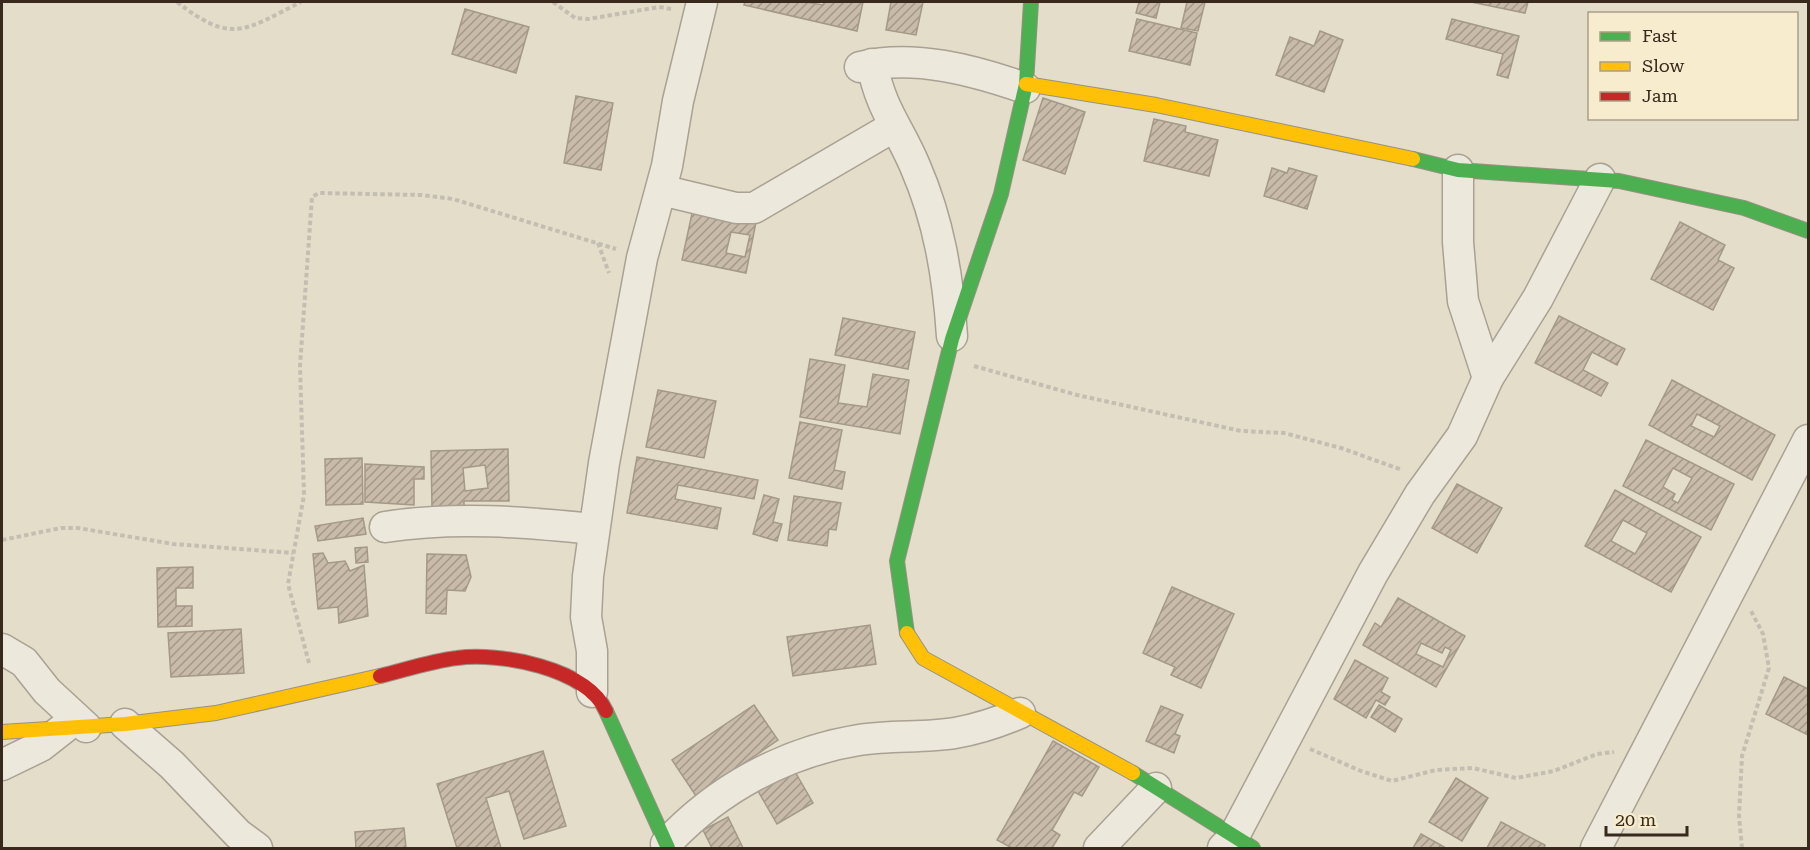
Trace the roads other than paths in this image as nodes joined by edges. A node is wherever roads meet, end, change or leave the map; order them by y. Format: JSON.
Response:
{"nodes":[{"id":1,"x":1031,"y":2,"type":"edge"},
{"id":2,"x":700,"y":7,"type":"edge"},
{"id":3,"x":1025,"y":86,"type":"junction"},
{"id":4,"x":893,"y":127,"type":"junction"},
{"id":5,"x":1458,"y":170,"type":"junction"},
{"id":6,"x":1600,"y":179,"type":"junction"},
{"id":7,"x":661,"y":190,"type":"junction"},
{"id":8,"x":1809,"y":231,"type":"edge"},
{"id":9,"x":949,"y":348,"type":"junction"},
{"id":10,"x":1488,"y":378,"type":"junction"},
{"id":11,"x":1809,"y":440,"type":"edge"},
{"id":12,"x":385,"y":527,"type":"dead end"},
{"id":13,"x":594,"y":529,"type":"junction"},
{"id":14,"x":2,"y":650,"type":"edge"},
{"id":15,"x":592,"y":693,"type":"junction"},
{"id":16,"x":1020,"y":713,"type":"junction"},
{"id":17,"x":125,"y":724,"type":"junction"},
{"id":18,"x":75,"y":727,"type":"junction"},
{"id":19,"x":2,"y":732,"type":"edge"},
{"id":20,"x":2,"y":765,"type":"edge"},
{"id":21,"x":1156,"y":788,"type":"junction"},
{"id":22,"x":1236,"y":845,"type":"edge"},
{"id":23,"x":667,"y":846,"type":"edge"},
{"id":24,"x":257,"y":849,"type":"edge"},
{"id":25,"x":1099,"y":849,"type":"edge"},
{"id":26,"x":1596,"y":849,"type":"edge"}],
"edges":[{"from":1,"to":3,"type":"street"},
{"from":2,"to":7,"type":"street"},
{"from":3,"to":4,"type":"street"},
{"from":3,"to":5,"type":"street"},
{"from":3,"to":9,"type":"street"},
{"from":4,"to":7,"type":"street"},
{"from":4,"to":9,"type":"street"},
{"from":5,"to":6,"type":"street"},
{"from":5,"to":10,"type":"street"},
{"from":6,"to":8,"type":"street"},
{"from":6,"to":10,"type":"street"},
{"from":7,"to":13,"type":"street"},
{"from":9,"to":16,"type":"street"},
{"from":10,"to":22,"type":"street"},
{"from":11,"to":26,"type":"street"},
{"from":12,"to":13,"type":"street"},
{"from":13,"to":15,"type":"street"},
{"from":14,"to":18,"type":"street"},
{"from":15,"to":17,"type":"street"},
{"from":15,"to":23,"type":"street"},
{"from":16,"to":21,"type":"street"},
{"from":16,"to":23,"type":"street"},
{"from":17,"to":18,"type":"street"},
{"from":17,"to":24,"type":"street"},
{"from":18,"to":19,"type":"street"},
{"from":18,"to":20,"type":"street"},
{"from":21,"to":22,"type":"street"},
{"from":21,"to":25,"type":"street"}]}
